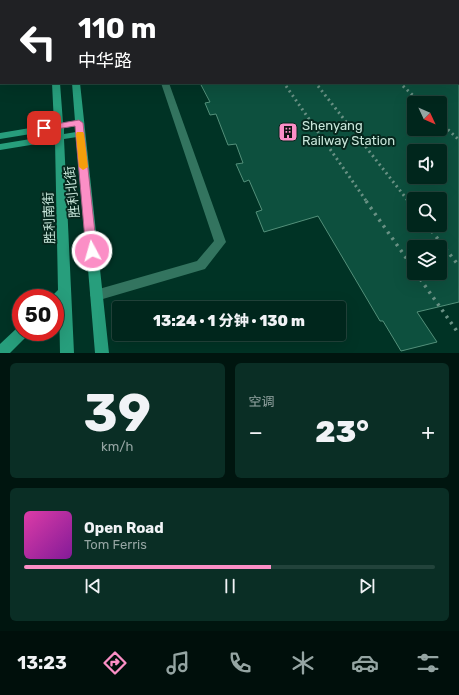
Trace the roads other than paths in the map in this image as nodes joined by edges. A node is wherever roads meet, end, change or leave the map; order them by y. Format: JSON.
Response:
{"nodes":[{"id":1,"x":56,"y":84,"type":"edge"},
{"id":2,"x":76,"y":84,"type":"edge"},
{"id":3,"x":165,"y":84,"type":"edge"},
{"id":4,"x":79,"y":128,"type":"junction"},
{"id":5,"x":59,"y":132,"type":"junction"},
{"id":6,"x":0,"y":136,"type":"edge"},
{"id":7,"x":0,"y":147,"type":"edge"},
{"id":8,"x":66,"y":290,"type":"joint"},
{"id":9,"x":96,"y":295,"type":"junction"},
{"id":10,"x":13,"y":341,"type":"edge"},
{"id":11,"x":0,"y":353,"type":"edge"},
{"id":12,"x":68,"y":353,"type":"edge"},
{"id":13,"x":102,"y":353,"type":"edge"}],
"edges":[{"from":1,"to":5,"type":"main road","name":"胜利南街"},
{"from":2,"to":4,"type":"main road"},
{"from":3,"to":9,"type":"street"},
{"from":4,"to":5,"type":"main road"},
{"from":4,"to":9,"type":"main road","name":"胜利北街"},
{"from":5,"to":6,"type":"main road"},
{"from":5,"to":7,"type":"main road"},
{"from":5,"to":8,"type":"main road","name":"胜利南街"},
{"from":8,"to":12,"type":"main road","name":"胜利南街"},
{"from":9,"to":13,"type":"main road","name":"胜利北街"},
{"from":10,"to":11,"type":"main road"}]}
